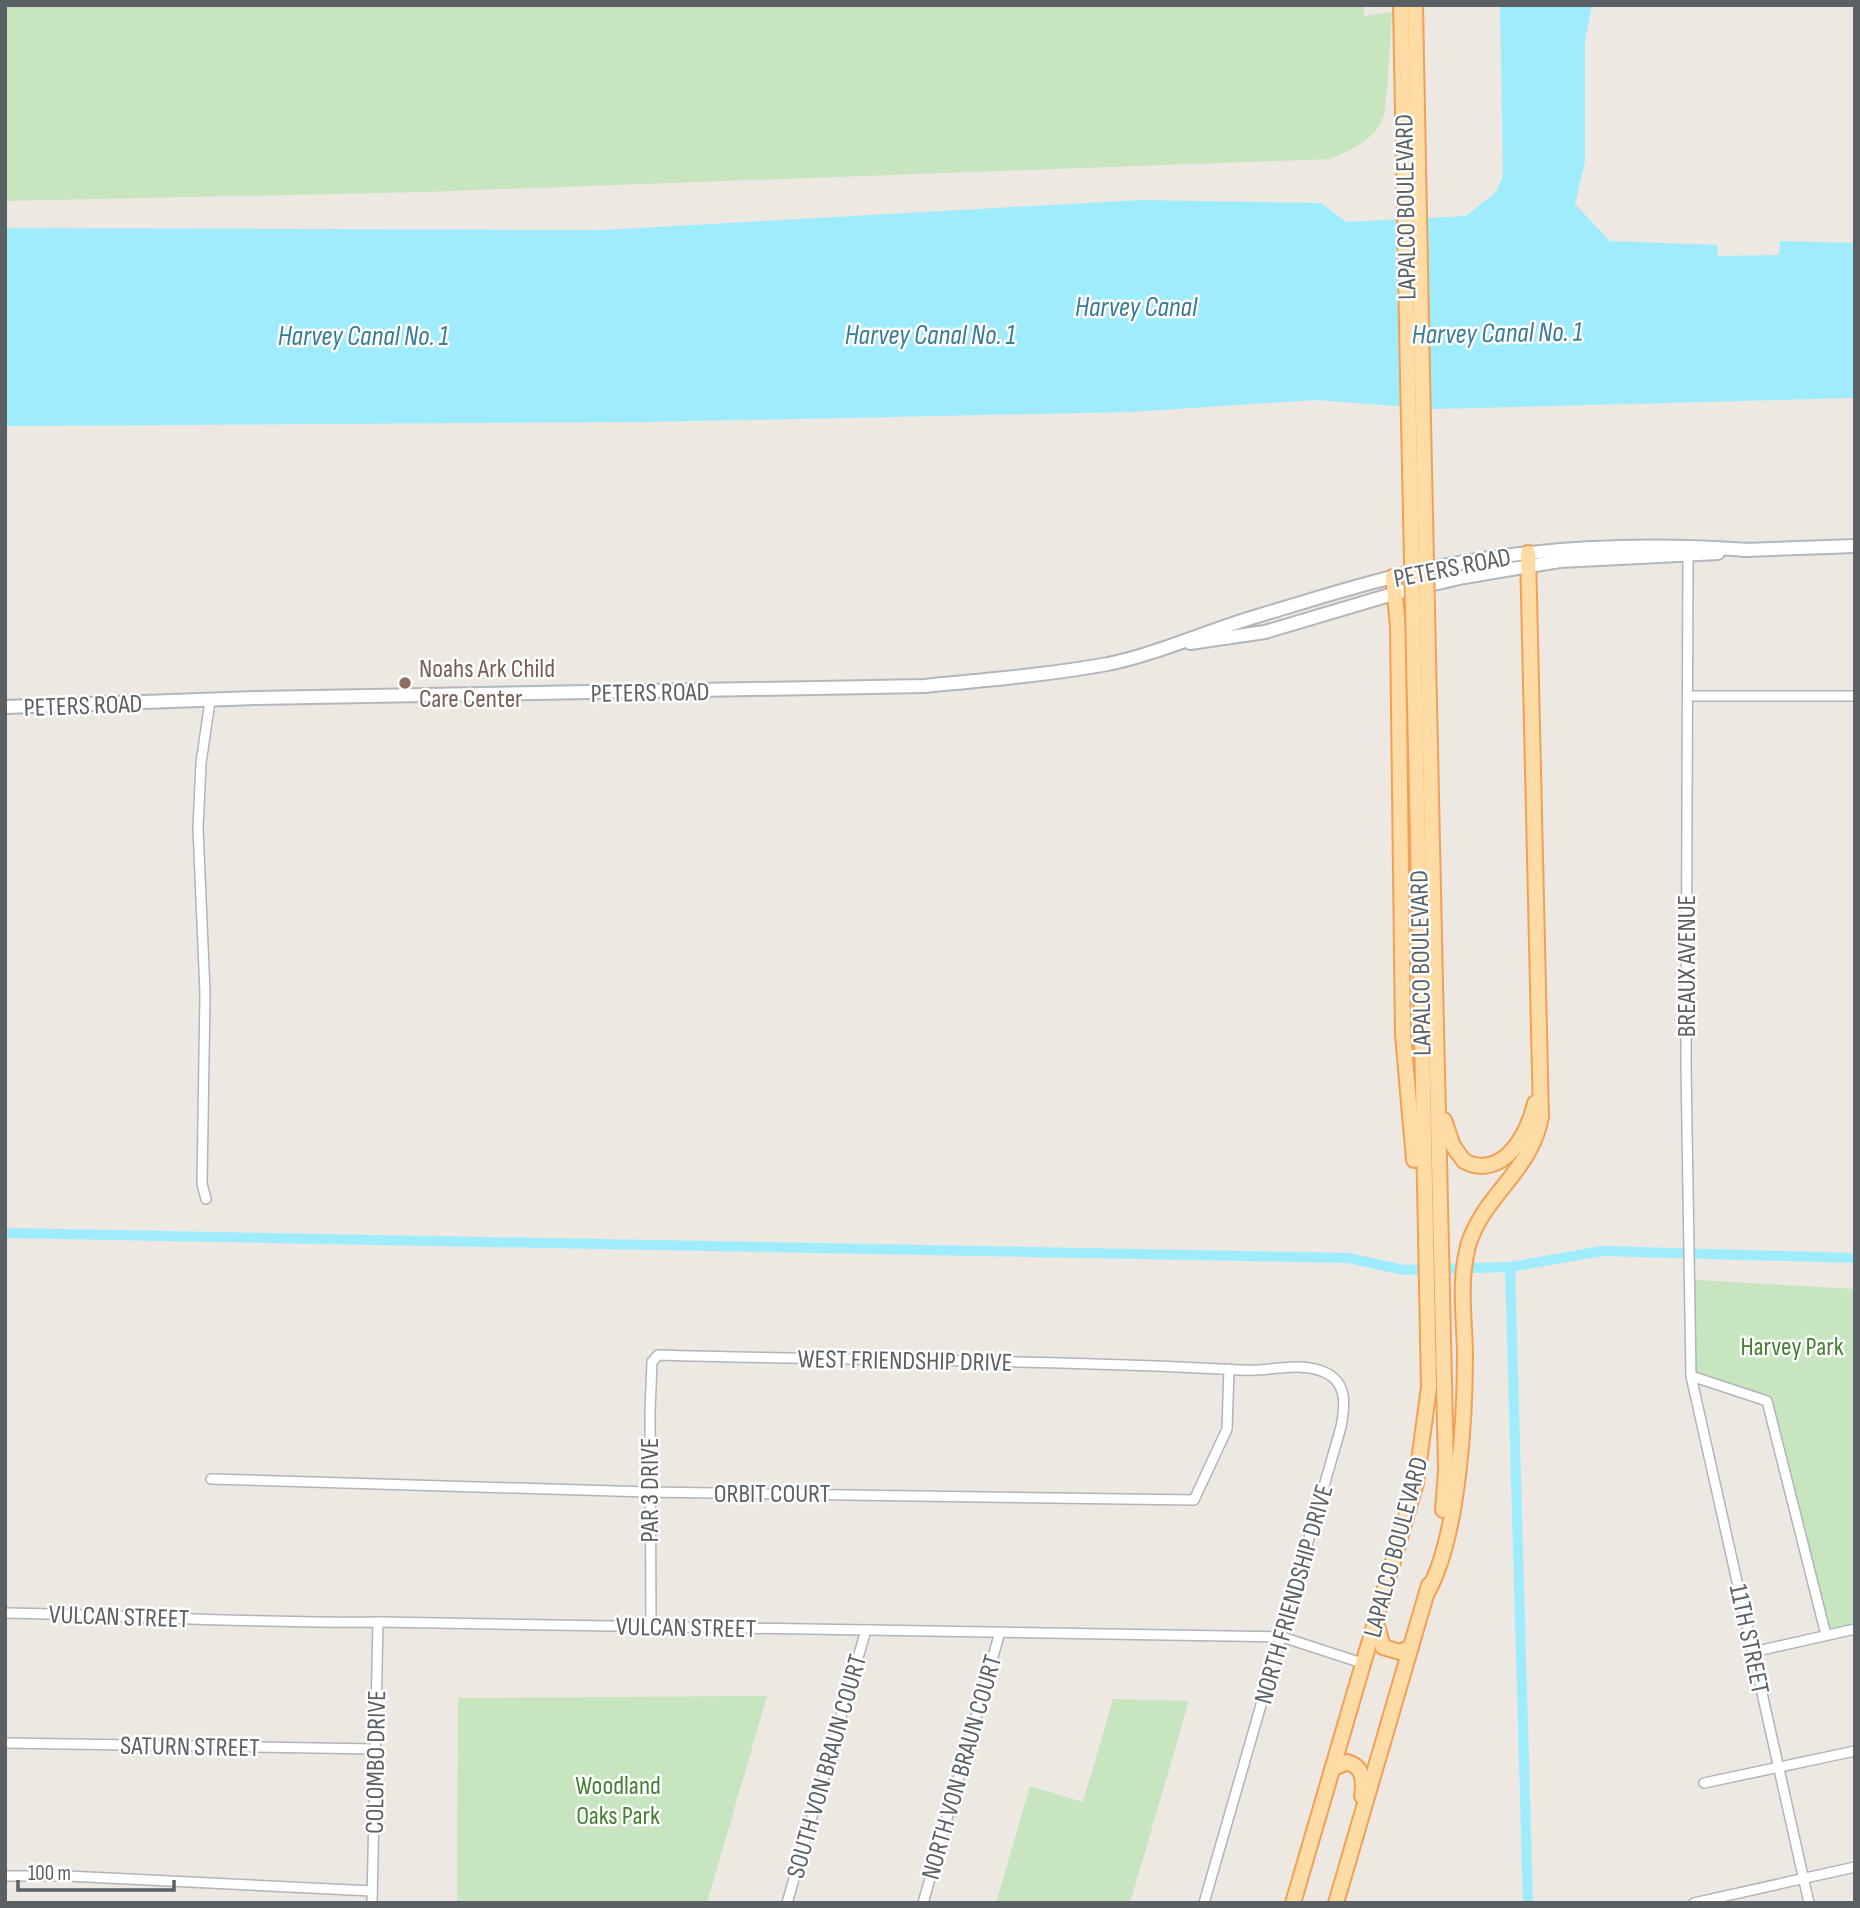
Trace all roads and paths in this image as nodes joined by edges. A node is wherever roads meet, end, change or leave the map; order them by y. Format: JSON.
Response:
{"nodes":[{"id":1,"x":1401,"y":5,"type":"edge"},
{"id":2,"x":1415,"y":5,"type":"edge"},
{"id":3,"x":1855,"y":546,"type":"edge"},
{"id":4,"x":1749,"y":550,"type":"junction"},
{"id":5,"x":1688,"y":556,"type":"junction"},
{"id":6,"x":1528,"y":560,"type":"junction"},
{"id":7,"x":1393,"y":577,"type":"junction"},
{"id":8,"x":1396,"y":593,"type":"junction"},
{"id":9,"x":1165,"y":647,"type":"junction"},
{"id":10,"x":1688,"y":696,"type":"junction"},
{"id":11,"x":1855,"y":696,"type":"edge"},
{"id":12,"x":209,"y":701,"type":"junction"},
{"id":13,"x":5,"y":707,"type":"edge"},
{"id":14,"x":1428,"y":983,"type":"junction"},
{"id":15,"x":1539,"y":1085,"type":"junction"},
{"id":16,"x":1439,"y":1102,"type":"junction"},
{"id":17,"x":206,"y":1199,"type":"dead end"},
{"id":18,"x":1425,"y":1249,"type":"junction"},
{"id":19,"x":658,"y":1355,"type":"joint"},
{"id":20,"x":1229,"y":1369,"type":"junction"},
{"id":21,"x":1691,"y":1376,"type":"junction"},
{"id":22,"x":211,"y":1479,"type":"dead end"},
{"id":23,"x":648,"y":1492,"type":"junction"},
{"id":24,"x":1427,"y":1593,"type":"junction"},
{"id":25,"x":5,"y":1613,"type":"edge"},
{"id":26,"x":1376,"y":1620,"type":"junction"},
{"id":27,"x":378,"y":1622,"type":"junction"},
{"id":28,"x":651,"y":1627,"type":"junction"},
{"id":29,"x":1855,"y":1629,"type":"edge"},
{"id":30,"x":866,"y":1630,"type":"junction"},
{"id":31,"x":999,"y":1632,"type":"junction"},
{"id":32,"x":1826,"y":1635,"type":"junction"},
{"id":33,"x":1282,"y":1637,"type":"junction"},
{"id":34,"x":1411,"y":1647,"type":"junction"},
{"id":35,"x":1753,"y":1651,"type":"junction"},
{"id":36,"x":1362,"y":1663,"type":"junction"},
{"id":37,"x":5,"y":1743,"type":"edge"},
{"id":38,"x":375,"y":1749,"type":"junction"},
{"id":39,"x":1855,"y":1751,"type":"edge"},
{"id":40,"x":1332,"y":1769,"type":"junction"},
{"id":41,"x":1779,"y":1769,"type":"junction"},
{"id":42,"x":1704,"y":1783,"type":"dead end"},
{"id":43,"x":1357,"y":1832,"type":"junction"},
{"id":44,"x":1855,"y":1867,"type":"edge"},
{"id":45,"x":5,"y":1876,"type":"edge"},
{"id":46,"x":1803,"y":1878,"type":"junction"},
{"id":47,"x":372,"y":1891,"type":"junction"},
{"id":48,"x":372,"y":1903,"type":"edge"},
{"id":49,"x":787,"y":1903,"type":"edge"},
{"id":50,"x":923,"y":1903,"type":"edge"},
{"id":51,"x":1204,"y":1903,"type":"edge"},
{"id":52,"x":1293,"y":1903,"type":"edge"},
{"id":53,"x":1336,"y":1903,"type":"edge"},
{"id":54,"x":1694,"y":1903,"type":"edge"},
{"id":55,"x":1809,"y":1903,"type":"edge"}],
"edges":[{"from":1,"to":14,"type":"main road","name":"LAPALCO BOULEVARD","bridge":true},
{"from":2,"to":14,"type":"main road","name":"LAPALCO BOULEVARD","bridge":true},
{"from":3,"to":4,"type":"main road","name":"PETERS ROAD"},
{"from":4,"to":5,"type":"main road","name":"PETERS ROAD"},
{"from":4,"to":6,"type":"main road","name":"PETERS ROAD"},
{"from":5,"to":6,"type":"main road","name":"PETERS ROAD"},
{"from":5,"to":10,"type":"street","name":"BREAUX AVENUE"},
{"from":6,"to":7,"type":"main road","name":"PETERS ROAD"},
{"from":6,"to":8,"type":"main road","name":"PETERS ROAD"},
{"from":6,"to":15,"type":"main road"},
{"from":7,"to":8,"type":"main road"},
{"from":7,"to":9,"type":"main road","name":"PETERS ROAD"},
{"from":8,"to":9,"type":"main road","name":"PETERS ROAD"},
{"from":8,"to":18,"type":"main road"},
{"from":9,"to":12,"type":"main road","name":"PETERS ROAD"},
{"from":10,"to":11,"type":"street"},
{"from":10,"to":21,"type":"street","name":"BREAUX AVENUE"},
{"from":12,"to":13,"type":"main road","name":"PETERS ROAD"},
{"from":12,"to":17,"type":"street"},
{"from":14,"to":16,"type":"main road","name":"LAPALCO BOULEVARD"},
{"from":14,"to":18,"type":"main road","name":"LAPALCO BOULEVARD"},
{"from":15,"to":16,"type":"main road"},
{"from":15,"to":24,"type":"main road"},
{"from":16,"to":24,"type":"main road","name":"LAPALCO BOULEVARD"},
{"from":18,"to":26,"type":"main road","name":"LAPALCO BOULEVARD"},
{"from":19,"to":20,"type":"street","name":"WEST FRIENDSHIP DRIVE"},
{"from":19,"to":23,"type":"street","name":"PAR 3 DRIVE"},
{"from":20,"to":23,"type":"street","name":"ORBIT COURT"},
{"from":20,"to":33,"type":"street","name":"NORTH FRIENDSHIP DRIVE"},
{"from":21,"to":32,"type":"street"},
{"from":21,"to":35,"type":"street","name":"11TH STREET"},
{"from":22,"to":23,"type":"street","name":"ORBIT COURT"},
{"from":23,"to":28,"type":"street","name":"PAR 3 DRIVE"},
{"from":24,"to":34,"type":"main road","name":"LAPALCO BOULEVARD"},
{"from":25,"to":27,"type":"street","name":"VULCAN STREET"},
{"from":26,"to":34,"type":"main road"},
{"from":26,"to":36,"type":"main road","name":"LAPALCO BOULEVARD"},
{"from":27,"to":28,"type":"street","name":"VULCAN STREET"},
{"from":27,"to":38,"type":"street","name":"COLOMBO DRIVE"},
{"from":28,"to":30,"type":"street","name":"VULCAN STREET"},
{"from":29,"to":32,"type":"street"},
{"from":30,"to":31,"type":"street","name":"VULCAN STREET"},
{"from":30,"to":49,"type":"street","name":"SOUTH VON BRAUN COURT"},
{"from":31,"to":33,"type":"street","name":"VULCAN STREET"},
{"from":31,"to":50,"type":"street","name":"NORTH VON BRAUN COURT"},
{"from":32,"to":35,"type":"street"},
{"from":33,"to":36,"type":"street","name":"VULCAN STREET"},
{"from":33,"to":51,"type":"street","name":"NORTH FRIENDSHIP DRIVE"},
{"from":34,"to":43,"type":"main road","name":"LAPALCO BOULEVARD"},
{"from":35,"to":41,"type":"street","name":"11TH STREET"},
{"from":36,"to":40,"type":"main road","name":"LAPALCO BOULEVARD"},
{"from":37,"to":38,"type":"street","name":"SATURN STREET"},
{"from":38,"to":47,"type":"street","name":"COLOMBO DRIVE"},
{"from":39,"to":41,"type":"street"},
{"from":40,"to":43,"type":"main road"},
{"from":40,"to":52,"type":"main road","name":"LAPALCO BOULEVARD"},
{"from":41,"to":42,"type":"street"},
{"from":41,"to":46,"type":"street","name":"11TH STREET"},
{"from":43,"to":53,"type":"main road","name":"LAPALCO BOULEVARD"},
{"from":44,"to":46,"type":"street"},
{"from":45,"to":47,"type":"street"},
{"from":46,"to":54,"type":"street"},
{"from":46,"to":55,"type":"street","name":"11TH STREET"},
{"from":47,"to":48,"type":"street","name":"COLOMBO DRIVE"}]}
